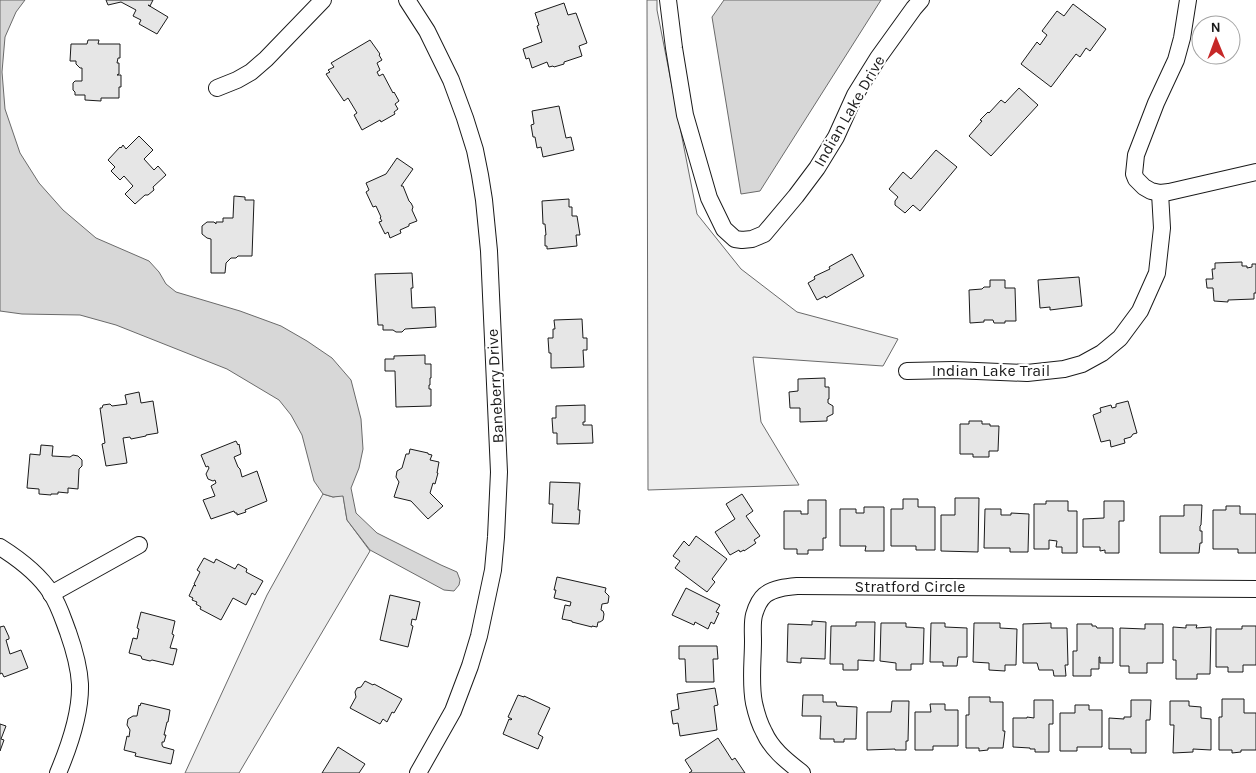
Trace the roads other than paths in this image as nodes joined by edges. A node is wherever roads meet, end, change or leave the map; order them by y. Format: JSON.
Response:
{"nodes":[{"id":1,"x":323,"y":0,"type":"edge"},
{"id":2,"x":407,"y":0,"type":"edge"},
{"id":3,"x":668,"y":0,"type":"edge"},
{"id":4,"x":921,"y":0,"type":"edge"},
{"id":5,"x":1188,"y":0,"type":"edge"},
{"id":6,"x":217,"y":88,"type":"dead end"},
{"id":7,"x":1256,"y":172,"type":"edge"},
{"id":8,"x":1160,"y":193,"type":"junction"},
{"id":9,"x":906,"y":371,"type":"dead end"},
{"id":10,"x":139,"y":546,"type":"dead end"},
{"id":11,"x":0,"y":547,"type":"edge"},
{"id":12,"x":1256,"y":589,"type":"edge"},
{"id":13,"x":52,"y":594,"type":"junction"},
{"id":14,"x":58,"y":773,"type":"edge"},
{"id":15,"x":418,"y":773,"type":"edge"},
{"id":16,"x":802,"y":773,"type":"edge"}],
"edges":[{"from":1,"to":6,"type":"street"},
{"from":2,"to":15,"type":"street","name":"Baneberry Drive"},
{"from":3,"to":4,"type":"street","name":"Indian Lake Drive"},
{"from":5,"to":8,"type":"street"},
{"from":7,"to":8,"type":"street"},
{"from":8,"to":9,"type":"street","name":"Indian Lake Trail"},
{"from":10,"to":13,"type":"street"},
{"from":11,"to":13,"type":"street"},
{"from":12,"to":16,"type":"street","name":"Stratford Circle"},
{"from":13,"to":14,"type":"street"}]}
